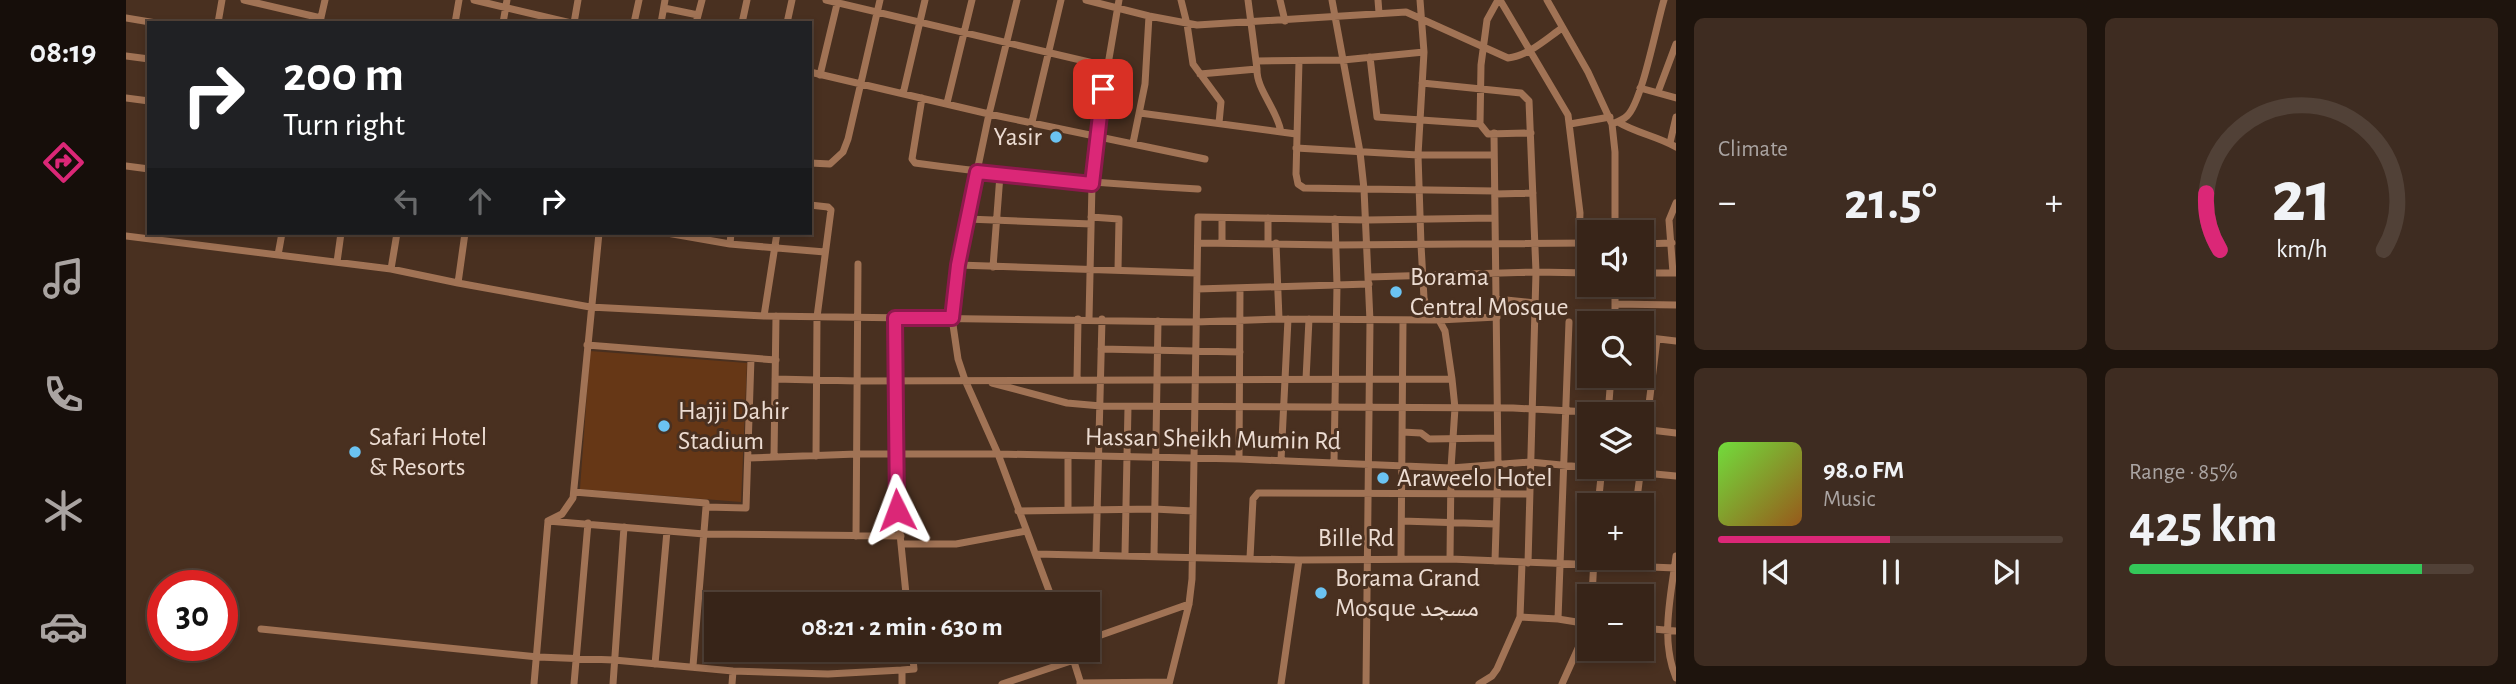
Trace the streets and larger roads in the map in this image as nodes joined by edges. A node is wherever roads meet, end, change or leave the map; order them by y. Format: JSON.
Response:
{"nodes":[{"id":1,"x":222,"y":0,"type":"edge"},
{"id":2,"x":244,"y":0,"type":"edge"},
{"id":3,"x":325,"y":0,"type":"edge"},
{"id":4,"x":459,"y":0,"type":"edge"},
{"id":5,"x":474,"y":0,"type":"edge"},
{"id":6,"x":578,"y":0,"type":"edge"},
{"id":7,"x":639,"y":0,"type":"edge"},
{"id":8,"x":702,"y":0,"type":"edge"},
{"id":9,"x":747,"y":0,"type":"edge"},
{"id":10,"x":792,"y":0,"type":"edge"},
{"id":11,"x":826,"y":0,"type":"edge"},
{"id":12,"x":880,"y":0,"type":"edge"},
{"id":13,"x":925,"y":0,"type":"edge"},
{"id":14,"x":972,"y":0,"type":"edge"},
{"id":15,"x":1017,"y":0,"type":"edge"},
{"id":16,"x":1061,"y":0,"type":"edge"},
{"id":17,"x":1086,"y":0,"type":"edge"},
{"id":18,"x":1181,"y":0,"type":"edge"},
{"id":19,"x":1248,"y":0,"type":"edge"},
{"id":20,"x":1280,"y":0,"type":"edge"},
{"id":21,"x":1332,"y":0,"type":"edge"},
{"id":22,"x":1378,"y":0,"type":"edge"},
{"id":23,"x":1420,"y":0,"type":"edge"},
{"id":24,"x":1499,"y":0,"type":"edge"},
{"id":25,"x":1547,"y":0,"type":"edge"},
{"id":26,"x":1664,"y":0,"type":"edge"},
{"id":27,"x":838,"y":1,"type":"edge"},
{"id":28,"x":506,"y":4,"type":"edge"},
{"id":29,"x":664,"y":4,"type":"edge"},
{"id":30,"x":1118,"y":4,"type":"edge"},
{"id":31,"x":878,"y":12,"type":"junction"},
{"id":32,"x":1379,"y":13,"type":"junction"},
{"id":33,"x":1149,"y":16,"type":"junction"},
{"id":34,"x":126,"y":18,"type":"edge"},
{"id":35,"x":1334,"y":18,"type":"junction"},
{"id":36,"x":697,"y":19,"type":"edge"},
{"id":37,"x":1422,"y":19,"type":"junction"},
{"id":38,"x":320,"y":20,"type":"edge"},
{"id":39,"x":218,"y":21,"type":"edge"},
{"id":40,"x":455,"y":21,"type":"edge"},
{"id":41,"x":565,"y":21,"type":"edge"},
{"id":42,"x":573,"y":21,"type":"edge"},
{"id":43,"x":634,"y":21,"type":"edge"},
{"id":44,"x":742,"y":21,"type":"edge"},
{"id":45,"x":787,"y":21,"type":"edge"},
{"id":46,"x":1285,"y":21,"type":"junction"},
{"id":47,"x":147,"y":22,"type":"edge"},
{"id":48,"x":920,"y":22,"type":"junction"},
{"id":49,"x":1252,"y":23,"type":"junction"},
{"id":50,"x":1187,"y":24,"type":"junction"},
{"id":51,"x":1562,"y":28,"type":"junction"},
{"id":52,"x":964,"y":33,"type":"junction"},
{"id":53,"x":1006,"y":42,"type":"junction"},
{"id":54,"x":1676,"y":44,"type":"edge"},
{"id":55,"x":1482,"y":46,"type":"junction"},
{"id":56,"x":1531,"y":49,"type":"junction"},
{"id":57,"x":1048,"y":52,"type":"junction"},
{"id":58,"x":1424,"y":52,"type":"junction"},
{"id":59,"x":126,"y":56,"type":"edge"},
{"id":60,"x":1370,"y":57,"type":"junction"},
{"id":61,"x":147,"y":59,"type":"edge"},
{"id":62,"x":1343,"y":60,"type":"junction"},
{"id":63,"x":1299,"y":61,"type":"junction"},
{"id":64,"x":1257,"y":65,"type":"junction"},
{"id":65,"x":1106,"y":66,"type":"junction"},
{"id":66,"x":812,"y":73,"type":"edge"},
{"id":67,"x":1200,"y":74,"type":"junction"},
{"id":68,"x":820,"y":75,"type":"junction"},
{"id":69,"x":1422,"y":83,"type":"junction"},
{"id":70,"x":861,"y":85,"type":"junction"},
{"id":71,"x":1640,"y":88,"type":"junction"},
{"id":72,"x":1481,"y":90,"type":"junction"},
{"id":73,"x":1658,"y":92,"type":"junction"},
{"id":74,"x":903,"y":94,"type":"junction"},
{"id":75,"x":126,"y":98,"type":"edge"},
{"id":76,"x":1676,"y":98,"type":"edge"},
{"id":77,"x":922,"y":99,"type":"junction"},
{"id":78,"x":147,"y":101,"type":"edge"},
{"id":79,"x":947,"y":103,"type":"junction"},
{"id":80,"x":1140,"y":113,"type":"junction"},
{"id":81,"x":989,"y":114,"type":"junction"},
{"id":82,"x":1676,"y":117,"type":"edge"},
{"id":83,"x":1419,"y":118,"type":"junction"},
{"id":84,"x":1613,"y":121,"type":"junction"},
{"id":85,"x":1032,"y":122,"type":"junction"},
{"id":86,"x":1219,"y":123,"type":"junction"},
{"id":87,"x":1480,"y":124,"type":"junction"},
{"id":88,"x":1570,"y":124,"type":"junction"},
{"id":89,"x":1281,"y":132,"type":"junction"},
{"id":90,"x":1494,"y":133,"type":"junction"},
{"id":91,"x":1531,"y":133,"type":"junction"},
{"id":92,"x":1296,"y":134,"type":"junction"},
{"id":93,"x":1096,"y":135,"type":"junction"},
{"id":94,"x":1133,"y":143,"type":"junction"},
{"id":95,"x":1673,"y":145,"type":"edge"},
{"id":96,"x":1296,"y":148,"type":"junction"},
{"id":97,"x":1360,"y":152,"type":"junction"},
{"id":98,"x":1418,"y":155,"type":"junction"},
{"id":99,"x":1494,"y":155,"type":"junction"},
{"id":100,"x":1205,"y":159,"type":"dead end"},
{"id":101,"x":812,"y":163,"type":"edge"},
{"id":102,"x":126,"y":166,"type":"edge"},
{"id":103,"x":147,"y":169,"type":"edge"},
{"id":104,"x":977,"y":172,"type":"junction"},
{"id":105,"x":1000,"y":175,"type":"junction"},
{"id":106,"x":1092,"y":184,"type":"junction"},
{"id":107,"x":1198,"y":189,"type":"dead end"},
{"id":108,"x":1364,"y":189,"type":"junction"},
{"id":109,"x":1418,"y":189,"type":"junction"},
{"id":110,"x":1495,"y":192,"type":"junction"},
{"id":111,"x":1533,"y":194,"type":"junction"},
{"id":112,"x":1676,"y":204,"type":"edge"},
{"id":113,"x":812,"y":205,"type":"edge"},
{"id":114,"x":1222,"y":218,"type":"junction"},
{"id":115,"x":1268,"y":218,"type":"junction"},
{"id":116,"x":1494,"y":218,"type":"junction"},
{"id":117,"x":967,"y":219,"type":"junction"},
{"id":118,"x":1335,"y":219,"type":"junction"},
{"id":119,"x":996,"y":220,"type":"junction"},
{"id":120,"x":1367,"y":220,"type":"junction"},
{"id":121,"x":1420,"y":220,"type":"junction"},
{"id":122,"x":1581,"y":220,"type":"edge"},
{"id":123,"x":1615,"y":220,"type":"edge"},
{"id":124,"x":1091,"y":221,"type":"junction"},
{"id":125,"x":282,"y":235,"type":"edge"},
{"id":126,"x":341,"y":235,"type":"edge"},
{"id":127,"x":397,"y":235,"type":"edge"},
{"id":128,"x":465,"y":235,"type":"edge"},
{"id":129,"x":599,"y":235,"type":"edge"},
{"id":130,"x":690,"y":235,"type":"edge"},
{"id":131,"x":731,"y":235,"type":"edge"},
{"id":132,"x":777,"y":235,"type":"edge"},
{"id":133,"x":126,"y":236,"type":"edge"},
{"id":134,"x":153,"y":236,"type":"edge"},
{"id":135,"x":1198,"y":243,"type":"junction"},
{"id":136,"x":1222,"y":243,"type":"junction"},
{"id":137,"x":1272,"y":243,"type":"junction"},
{"id":138,"x":1495,"y":243,"type":"junction"},
{"id":139,"x":1577,"y":243,"type":"edge"},
{"id":140,"x":1672,"y":243,"type":"junction"},
{"id":141,"x":730,"y":244,"type":"junction"},
{"id":142,"x":1534,"y":244,"type":"junction"},
{"id":143,"x":1654,"y":244,"type":"edge"},
{"id":144,"x":1335,"y":245,"type":"junction"},
{"id":145,"x":1368,"y":245,"type":"junction"},
{"id":146,"x":1420,"y":245,"type":"junction"},
{"id":147,"x":775,"y":247,"type":"junction"},
{"id":148,"x":825,"y":252,"type":"junction"},
{"id":149,"x":278,"y":254,"type":"junction"},
{"id":150,"x":337,"y":262,"type":"junction"},
{"id":151,"x":858,"y":264,"type":"dead end"},
{"id":152,"x":958,"y":265,"type":"junction"},
{"id":153,"x":993,"y":267,"type":"junction"},
{"id":154,"x":391,"y":270,"type":"junction"},
{"id":155,"x":1090,"y":270,"type":"junction"},
{"id":156,"x":1118,"y":270,"type":"junction"},
{"id":157,"x":1536,"y":272,"type":"junction"},
{"id":158,"x":1197,"y":273,"type":"junction"},
{"id":159,"x":1577,"y":273,"type":"edge"},
{"id":160,"x":1675,"y":273,"type":"edge"},
{"id":161,"x":1495,"y":274,"type":"junction"},
{"id":162,"x":1654,"y":274,"type":"edge"},
{"id":163,"x":1423,"y":276,"type":"junction"},
{"id":164,"x":1369,"y":281,"type":"junction"},
{"id":165,"x":458,"y":283,"type":"junction"},
{"id":166,"x":1337,"y":285,"type":"junction"},
{"id":167,"x":1278,"y":287,"type":"junction"},
{"id":168,"x":1240,"y":288,"type":"junction"},
{"id":169,"x":1197,"y":289,"type":"junction"},
{"id":170,"x":1616,"y":297,"type":"edge"},
{"id":171,"x":1496,"y":299,"type":"junction"},
{"id":172,"x":1535,"y":303,"type":"junction"},
{"id":173,"x":1616,"y":304,"type":"junction"},
{"id":174,"x":1676,"y":305,"type":"edge"},
{"id":175,"x":590,"y":307,"type":"junction"},
{"id":176,"x":1616,"y":311,"type":"edge"},
{"id":177,"x":764,"y":316,"type":"junction"},
{"id":178,"x":776,"y":316,"type":"junction"},
{"id":179,"x":817,"y":317,"type":"junction"},
{"id":180,"x":1497,"y":317,"type":"junction"},
{"id":181,"x":857,"y":318,"type":"junction"},
{"id":182,"x":895,"y":318,"type":"junction"},
{"id":183,"x":952,"y":318,"type":"junction"},
{"id":184,"x":1078,"y":318,"type":"junction"},
{"id":185,"x":1089,"y":319,"type":"junction"},
{"id":186,"x":1102,"y":319,"type":"junction"},
{"id":187,"x":1283,"y":319,"type":"junction"},
{"id":188,"x":1309,"y":319,"type":"junction"},
{"id":189,"x":1336,"y":320,"type":"junction"},
{"id":190,"x":1403,"y":320,"type":"junction"},
{"id":191,"x":1439,"y":320,"type":"junction"},
{"id":192,"x":1158,"y":321,"type":"junction"},
{"id":193,"x":1240,"y":321,"type":"junction"},
{"id":194,"x":1370,"y":321,"type":"junction"},
{"id":195,"x":1196,"y":322,"type":"junction"},
{"id":196,"x":1569,"y":322,"type":"dead end"},
{"id":197,"x":1654,"y":339,"type":"edge"},
{"id":198,"x":1657,"y":339,"type":"junction"},
{"id":199,"x":1676,"y":341,"type":"edge"},
{"id":200,"x":587,"y":345,"type":"junction"},
{"id":201,"x":1101,"y":349,"type":"junction"},
{"id":202,"x":1157,"y":350,"type":"junction"},
{"id":203,"x":1196,"y":351,"type":"junction"},
{"id":204,"x":1240,"y":352,"type":"junction"},
{"id":205,"x":751,"y":358,"type":"junction"},
{"id":206,"x":776,"y":360,"type":"junction"},
{"id":207,"x":775,"y":379,"type":"junction"},
{"id":208,"x":1077,"y":379,"type":"junction"},
{"id":209,"x":1101,"y":379,"type":"junction"},
{"id":210,"x":1156,"y":379,"type":"junction"},
{"id":211,"x":1196,"y":379,"type":"junction"},
{"id":212,"x":1240,"y":379,"type":"junction"},
{"id":213,"x":1284,"y":379,"type":"junction"},
{"id":214,"x":1306,"y":379,"type":"junction"},
{"id":215,"x":1334,"y":379,"type":"junction"},
{"id":216,"x":1369,"y":379,"type":"junction"},
{"id":217,"x":1402,"y":379,"type":"junction"},
{"id":218,"x":1452,"y":379,"type":"junction"},
{"id":219,"x":896,"y":380,"type":"junction"},
{"id":220,"x":965,"y":380,"type":"junction"},
{"id":221,"x":981,"y":380,"type":"junction"},
{"id":222,"x":816,"y":381,"type":"junction"},
{"id":223,"x":858,"y":381,"type":"junction"},
{"id":224,"x":1648,"y":402,"type":"edge"},
{"id":225,"x":1101,"y":406,"type":"junction"},
{"id":226,"x":1128,"y":407,"type":"junction"},
{"id":227,"x":1156,"y":407,"type":"junction"},
{"id":228,"x":1195,"y":407,"type":"junction"},
{"id":229,"x":1241,"y":407,"type":"junction"},
{"id":230,"x":1334,"y":407,"type":"junction"},
{"id":231,"x":1370,"y":407,"type":"junction"},
{"id":232,"x":1283,"y":408,"type":"junction"},
{"id":233,"x":1402,"y":408,"type":"junction"},
{"id":234,"x":1455,"y":408,"type":"junction"},
{"id":235,"x":1497,"y":409,"type":"junction"},
{"id":236,"x":1532,"y":409,"type":"junction"},
{"id":237,"x":1566,"y":410,"type":"junction"},
{"id":238,"x":1577,"y":411,"type":"edge"},
{"id":239,"x":1654,"y":430,"type":"edge"},
{"id":240,"x":1402,"y":432,"type":"junction"},
{"id":241,"x":1676,"y":433,"type":"edge"},
{"id":242,"x":1453,"y":438,"type":"junction"},
{"id":243,"x":1497,"y":438,"type":"junction"},
{"id":244,"x":857,"y":454,"type":"junction"},
{"id":245,"x":895,"y":454,"type":"junction"},
{"id":246,"x":998,"y":454,"type":"junction"},
{"id":247,"x":816,"y":456,"type":"junction"},
{"id":248,"x":774,"y":457,"type":"junction"},
{"id":249,"x":1068,"y":457,"type":"junction"},
{"id":250,"x":1098,"y":457,"type":"junction"},
{"id":251,"x":748,"y":458,"type":"junction"},
{"id":252,"x":1126,"y":458,"type":"junction"},
{"id":253,"x":1154,"y":458,"type":"junction"},
{"id":254,"x":1194,"y":459,"type":"junction"},
{"id":255,"x":1239,"y":459,"type":"junction"},
{"id":256,"x":1281,"y":460,"type":"junction"},
{"id":257,"x":1334,"y":462,"type":"junction"},
{"id":258,"x":1530,"y":462,"type":"junction"},
{"id":259,"x":1368,"y":463,"type":"junction"},
{"id":260,"x":1402,"y":464,"type":"junction"},
{"id":261,"x":1498,"y":465,"type":"junction"},
{"id":262,"x":1563,"y":465,"type":"junction"},
{"id":263,"x":1577,"y":466,"type":"edge"},
{"id":264,"x":1451,"y":468,"type":"junction"},
{"id":265,"x":1654,"y":472,"type":"edge"},
{"id":266,"x":1676,"y":476,"type":"edge"},
{"id":267,"x":574,"y":492,"type":"junction"},
{"id":268,"x":1367,"y":493,"type":"junction"},
{"id":269,"x":1451,"y":494,"type":"junction"},
{"id":270,"x":1496,"y":494,"type":"junction"},
{"id":271,"x":1528,"y":494,"type":"junction"},
{"id":272,"x":1402,"y":495,"type":"junction"},
{"id":273,"x":706,"y":507,"type":"junction"},
{"id":274,"x":1126,"y":509,"type":"junction"},
{"id":275,"x":1154,"y":509,"type":"junction"},
{"id":276,"x":1068,"y":510,"type":"junction"},
{"id":277,"x":1097,"y":510,"type":"junction"},
{"id":278,"x":1018,"y":511,"type":"junction"},
{"id":279,"x":1193,"y":511,"type":"junction"},
{"id":280,"x":1402,"y":520,"type":"junction"},
{"id":281,"x":548,"y":521,"type":"junction"},
{"id":282,"x":1450,"y":522,"type":"junction"},
{"id":283,"x":588,"y":523,"type":"junction"},
{"id":284,"x":1495,"y":524,"type":"junction"},
{"id":285,"x":624,"y":527,"type":"junction"},
{"id":286,"x":667,"y":531,"type":"junction"},
{"id":287,"x":1026,"y":531,"type":"junction"},
{"id":288,"x":704,"y":534,"type":"junction"},
{"id":289,"x":856,"y":536,"type":"junction"},
{"id":290,"x":901,"y":540,"type":"junction"},
{"id":291,"x":1036,"y":554,"type":"junction"},
{"id":292,"x":1125,"y":554,"type":"junction"},
{"id":293,"x":1096,"y":555,"type":"junction"},
{"id":294,"x":1676,"y":555,"type":"edge"},
{"id":295,"x":1154,"y":556,"type":"junction"},
{"id":296,"x":1193,"y":558,"type":"junction"},
{"id":297,"x":1250,"y":558,"type":"junction"},
{"id":298,"x":1298,"y":559,"type":"junction"},
{"id":299,"x":1401,"y":559,"type":"junction"},
{"id":300,"x":1450,"y":559,"type":"junction"},
{"id":301,"x":1366,"y":560,"type":"junction"},
{"id":302,"x":1495,"y":561,"type":"junction"},
{"id":303,"x":1525,"y":563,"type":"junction"},
{"id":304,"x":1577,"y":563,"type":"edge"},
{"id":305,"x":1560,"y":565,"type":"junction"},
{"id":306,"x":1654,"y":565,"type":"edge"},
{"id":307,"x":1675,"y":568,"type":"edge"},
{"id":308,"x":906,"y":592,"type":"edge"},
{"id":309,"x":1050,"y":592,"type":"edge"},
{"id":310,"x":1189,"y":604,"type":"junction"},
{"id":311,"x":1520,"y":617,"type":"junction"},
{"id":312,"x":1558,"y":619,"type":"junction"},
{"id":313,"x":1577,"y":622,"type":"edge"},
{"id":314,"x":261,"y":629,"type":"dead end"},
{"id":315,"x":1654,"y":629,"type":"edge"},
{"id":316,"x":1672,"y":630,"type":"edge"},
{"id":317,"x":1100,"y":635,"type":"edge"},
{"id":318,"x":1577,"y":651,"type":"edge"},
{"id":319,"x":538,"y":657,"type":"junction"},
{"id":320,"x":577,"y":659,"type":"junction"},
{"id":321,"x":614,"y":660,"type":"junction"},
{"id":322,"x":1672,"y":660,"type":"edge"},
{"id":323,"x":913,"y":662,"type":"edge"},
{"id":324,"x":1068,"y":662,"type":"edge"},
{"id":325,"x":1075,"y":662,"type":"edge"},
{"id":326,"x":655,"y":664,"type":"junction"},
{"id":327,"x":693,"y":666,"type":"junction"},
{"id":328,"x":902,"y":670,"type":"junction"},
{"id":329,"x":733,"y":671,"type":"junction"},
{"id":330,"x":800,"y":673,"type":"junction"},
{"id":331,"x":828,"y":674,"type":"junction"},
{"id":332,"x":1676,"y":678,"type":"edge"},
{"id":333,"x":1169,"y":683,"type":"edge"},
{"id":334,"x":534,"y":684,"type":"edge"},
{"id":335,"x":574,"y":684,"type":"edge"},
{"id":336,"x":613,"y":684,"type":"edge"},
{"id":337,"x":732,"y":684,"type":"edge"},
{"id":338,"x":799,"y":684,"type":"edge"},
{"id":339,"x":827,"y":684,"type":"edge"},
{"id":340,"x":902,"y":684,"type":"edge"},
{"id":341,"x":1002,"y":684,"type":"edge"},
{"id":342,"x":1081,"y":684,"type":"edge"},
{"id":343,"x":1282,"y":684,"type":"edge"},
{"id":344,"x":1366,"y":684,"type":"edge"},
{"id":345,"x":1479,"y":684,"type":"edge"},
{"id":346,"x":1562,"y":684,"type":"edge"}],
"edges":[{"from":1,"to":39,"type":"street"},
{"from":2,"to":38,"type":"street"},
{"from":3,"to":38,"type":"street"},
{"from":4,"to":40,"type":"street"},
{"from":5,"to":28,"type":"street"},
{"from":6,"to":42,"type":"street"},
{"from":7,"to":43,"type":"street"},
{"from":8,"to":36,"type":"street"},
{"from":9,"to":44,"type":"street"},
{"from":10,"to":45,"type":"street"},
{"from":11,"to":27,"type":"street"},
{"from":12,"to":31,"type":"street"},
{"from":13,"to":48,"type":"street"},
{"from":14,"to":52,"type":"street"},
{"from":15,"to":53,"type":"street"},
{"from":16,"to":57,"type":"street"},
{"from":17,"to":30,"type":"street"},
{"from":18,"to":50,"type":"street"},
{"from":19,"to":49,"type":"street"},
{"from":20,"to":46,"type":"street"},
{"from":21,"to":35,"type":"street"},
{"from":22,"to":32,"type":"street"},
{"from":23,"to":37,"type":"street"},
{"from":24,"to":55,"type":"street"},
{"from":24,"to":56,"type":"street"},
{"from":25,"to":51,"type":"street"},
{"from":26,"to":71,"type":"street"},
{"from":27,"to":31,"type":"street"},
{"from":27,"to":68,"type":"street"},
{"from":28,"to":41,"type":"street"},
{"from":29,"to":36,"type":"street"},
{"from":30,"to":33,"type":"street"},
{"from":30,"to":65,"type":"street"},
{"from":31,"to":48,"type":"street"},
{"from":31,"to":70,"type":"street"},
{"from":32,"to":35,"type":"street"},
{"from":32,"to":37,"type":"street"},
{"from":33,"to":50,"type":"street"},
{"from":33,"to":80,"type":"street"},
{"from":34,"to":47,"type":"street"},
{"from":35,"to":46,"type":"street"},
{"from":35,"to":62,"type":"street"},
{"from":37,"to":55,"type":"street"},
{"from":37,"to":58,"type":"street"},
{"from":46,"to":49,"type":"street"},
{"from":48,"to":52,"type":"street"},
{"from":48,"to":74,"type":"street"},
{"from":49,"to":50,"type":"street"},
{"from":49,"to":64,"type":"street"},
{"from":50,"to":67,"type":"street"},
{"from":51,"to":56,"type":"street"},
{"from":51,"to":84,"type":"street"},
{"from":52,"to":53,"type":"street"},
{"from":52,"to":79,"type":"street"},
{"from":53,"to":57,"type":"street"},
{"from":53,"to":81,"type":"street"},
{"from":54,"to":73,"type":"street"},
{"from":55,"to":56,"type":"street"},
{"from":55,"to":72,"type":"street"},
{"from":56,"to":88,"type":"street"},
{"from":57,"to":65,"type":"street"},
{"from":57,"to":85,"type":"street"},
{"from":58,"to":60,"type":"street"},
{"from":58,"to":69,"type":"street"},
{"from":59,"to":61,"type":"street"},
{"from":60,"to":62,"type":"street"},
{"from":60,"to":83,"type":"street"},
{"from":62,"to":63,"type":"street"},
{"from":62,"to":97,"type":"street"},
{"from":63,"to":64,"type":"street"},
{"from":63,"to":92,"type":"street"},
{"from":64,"to":67,"type":"street"},
{"from":64,"to":89,"type":"street"},
{"from":65,"to":93,"type":"street"},
{"from":66,"to":68,"type":"street"},
{"from":67,"to":86,"type":"street"},
{"from":68,"to":70,"type":"street"},
{"from":69,"to":72,"type":"street"},
{"from":69,"to":83,"type":"street"},
{"from":70,"to":74,"type":"street"},
{"from":70,"to":101,"type":"street"},
{"from":71,"to":73,"type":"street"},
{"from":71,"to":84,"type":"street"},
{"from":72,"to":87,"type":"street"},
{"from":72,"to":91,"type":"street"},
{"from":73,"to":76,"type":"street"},
{"from":74,"to":77,"type":"street"},
{"from":75,"to":78,"type":"street"},
{"from":77,"to":79,"type":"street"},
{"from":77,"to":104,"type":"street"},
{"from":79,"to":81,"type":"street"},
{"from":80,"to":86,"type":"street"},
{"from":80,"to":94,"type":"street"},
{"from":81,"to":85,"type":"street"},
{"from":81,"to":104,"type":"street"},
{"from":82,"to":95,"type":"street"},
{"from":83,"to":87,"type":"street"},
{"from":83,"to":98,"type":"street"},
{"from":84,"to":88,"type":"street"},
{"from":84,"to":95,"type":"street"},
{"from":84,"to":123,"type":"street"},
{"from":85,"to":93,"type":"street"},
{"from":86,"to":89,"type":"street"},
{"from":87,"to":90,"type":"street"},
{"from":88,"to":122,"type":"street"},
{"from":89,"to":92,"type":"street"},
{"from":90,"to":91,"type":"street"},
{"from":90,"to":99,"type":"street"},
{"from":91,"to":111,"type":"street"},
{"from":92,"to":96,"type":"street"},
{"from":93,"to":94,"type":"street"},
{"from":93,"to":106,"type":"street"},
{"from":94,"to":100,"type":"street"},
{"from":96,"to":97,"type":"street"},
{"from":96,"to":108,"type":"street"},
{"from":97,"to":98,"type":"street"},
{"from":97,"to":108,"type":"street"},
{"from":98,"to":99,"type":"street"},
{"from":98,"to":109,"type":"street"},
{"from":99,"to":110,"type":"street"},
{"from":102,"to":103,"type":"street"},
{"from":104,"to":105,"type":"street"},
{"from":104,"to":117,"type":"street"},
{"from":105,"to":106,"type":"street"},
{"from":105,"to":119,"type":"street"},
{"from":106,"to":107,"type":"street"},
{"from":106,"to":124,"type":"street"},
{"from":108,"to":109,"type":"street"},
{"from":108,"to":120,"type":"street"},
{"from":109,"to":110,"type":"street"},
{"from":109,"to":121,"type":"street"},
{"from":110,"to":111,"type":"street"},
{"from":110,"to":116,"type":"street"},
{"from":111,"to":142,"type":"street"},
{"from":112,"to":140,"type":"street"},
{"from":113,"to":148,"type":"street"},
{"from":114,"to":115,"type":"street"},
{"from":114,"to":135,"type":"street"},
{"from":114,"to":136,"type":"street"},
{"from":115,"to":118,"type":"street"},
{"from":115,"to":137,"type":"street"},
{"from":116,"to":121,"type":"street"},
{"from":116,"to":138,"type":"street"},
{"from":117,"to":119,"type":"street"},
{"from":117,"to":152,"type":"street"},
{"from":118,"to":120,"type":"street"},
{"from":118,"to":144,"type":"street"},
{"from":119,"to":124,"type":"street"},
{"from":119,"to":153,"type":"street"},
{"from":120,"to":121,"type":"street"},
{"from":120,"to":145,"type":"street"},
{"from":121,"to":146,"type":"street"},
{"from":124,"to":155,"type":"street"},
{"from":124,"to":156,"type":"street"},
{"from":125,"to":149,"type":"street"},
{"from":126,"to":150,"type":"street"},
{"from":127,"to":154,"type":"street"},
{"from":128,"to":165,"type":"street"},
{"from":129,"to":175,"type":"street"},
{"from":130,"to":141,"type":"street"},
{"from":131,"to":141,"type":"street"},
{"from":132,"to":147,"type":"street"},
{"from":133,"to":134,"type":"street"},
{"from":134,"to":149,"type":"street"},
{"from":135,"to":136,"type":"street"},
{"from":135,"to":158,"type":"street"},
{"from":136,"to":137,"type":"street"},
{"from":137,"to":144,"type":"street"},
{"from":137,"to":167,"type":"street"},
{"from":138,"to":142,"type":"street"},
{"from":138,"to":146,"type":"street"},
{"from":138,"to":161,"type":"street"},
{"from":139,"to":142,"type":"street"},
{"from":140,"to":143,"type":"street"},
{"from":140,"to":160,"type":"street"},
{"from":141,"to":147,"type":"street"},
{"from":142,"to":157,"type":"street"},
{"from":144,"to":145,"type":"street"},
{"from":144,"to":166,"type":"street"},
{"from":145,"to":146,"type":"street"},
{"from":145,"to":164,"type":"street"},
{"from":146,"to":163,"type":"street"},
{"from":147,"to":148,"type":"street"},
{"from":147,"to":177,"type":"street"},
{"from":148,"to":179,"type":"street"},
{"from":149,"to":150,"type":"street"},
{"from":150,"to":154,"type":"street"},
{"from":151,"to":181,"type":"street"},
{"from":152,"to":153,"type":"street"},
{"from":152,"to":183,"type":"street"},
{"from":153,"to":155,"type":"street"},
{"from":154,"to":165,"type":"street"},
{"from":155,"to":156,"type":"street"},
{"from":155,"to":185,"type":"street"},
{"from":156,"to":158,"type":"street"},
{"from":157,"to":159,"type":"street"},
{"from":157,"to":161,"type":"street"},
{"from":157,"to":172,"type":"street"},
{"from":158,"to":169,"type":"street"},
{"from":160,"to":162,"type":"street"},
{"from":161,"to":163,"type":"street"},
{"from":161,"to":171,"type":"street"},
{"from":163,"to":164,"type":"street"},
{"from":163,"to":191,"type":"street"},
{"from":164,"to":166,"type":"street"},
{"from":164,"to":194,"type":"street"},
{"from":165,"to":175,"type":"street"},
{"from":166,"to":167,"type":"street"},
{"from":166,"to":189,"type":"street"},
{"from":167,"to":168,"type":"street"},
{"from":167,"to":187,"type":"street"},
{"from":168,"to":169,"type":"street"},
{"from":168,"to":193,"type":"street"},
{"from":169,"to":195,"type":"street"},
{"from":170,"to":173,"type":"street"},
{"from":171,"to":172,"type":"street"},
{"from":171,"to":180,"type":"street"},
{"from":172,"to":236,"type":"street"},
{"from":173,"to":174,"type":"street"},
{"from":173,"to":176,"type":"street"},
{"from":175,"to":177,"type":"street"},
{"from":175,"to":200,"type":"street"},
{"from":177,"to":178,"type":"street"},
{"from":178,"to":179,"type":"street"},
{"from":178,"to":206,"type":"street"},
{"from":179,"to":181,"type":"street"},
{"from":179,"to":222,"type":"street"},
{"from":180,"to":191,"type":"street"},
{"from":180,"to":235,"type":"street"},
{"from":181,"to":182,"type":"street"},
{"from":181,"to":223,"type":"street"},
{"from":182,"to":183,"type":"street"},
{"from":182,"to":219,"type":"street"},
{"from":183,"to":184,"type":"street"},
{"from":183,"to":220,"type":"street"},
{"from":184,"to":185,"type":"street"},
{"from":184,"to":208,"type":"street"},
{"from":185,"to":186,"type":"street"},
{"from":186,"to":192,"type":"street"},
{"from":186,"to":201,"type":"street"},
{"from":187,"to":188,"type":"street"},
{"from":187,"to":193,"type":"street"},
{"from":187,"to":213,"type":"street"},
{"from":188,"to":189,"type":"street"},
{"from":188,"to":214,"type":"street"},
{"from":189,"to":194,"type":"street"},
{"from":189,"to":215,"type":"street"},
{"from":190,"to":191,"type":"street"},
{"from":190,"to":194,"type":"street"},
{"from":190,"to":217,"type":"street"},
{"from":191,"to":218,"type":"street"},
{"from":192,"to":195,"type":"street"},
{"from":192,"to":202,"type":"street"},
{"from":193,"to":195,"type":"street"},
{"from":193,"to":204,"type":"street"},
{"from":194,"to":216,"type":"street"},
{"from":195,"to":203,"type":"street"},
{"from":196,"to":237,"type":"street"},
{"from":197,"to":198,"type":"street"},
{"from":198,"to":199,"type":"street"},
{"from":198,"to":224,"type":"street"},
{"from":200,"to":205,"type":"street"},
{"from":200,"to":267,"type":"street"},
{"from":201,"to":202,"type":"street"},
{"from":201,"to":209,"type":"street"},
{"from":202,"to":203,"type":"street"},
{"from":202,"to":210,"type":"street"},
{"from":203,"to":204,"type":"street"},
{"from":203,"to":211,"type":"street"},
{"from":204,"to":212,"type":"street"},
{"from":205,"to":206,"type":"street"},
{"from":205,"to":251,"type":"street"},
{"from":206,"to":207,"type":"street"},
{"from":207,"to":222,"type":"street"},
{"from":207,"to":248,"type":"street"},
{"from":208,"to":209,"type":"street"},
{"from":208,"to":221,"type":"street"},
{"from":209,"to":210,"type":"street"},
{"from":209,"to":225,"type":"street"},
{"from":210,"to":211,"type":"street"},
{"from":210,"to":227,"type":"street"},
{"from":211,"to":212,"type":"street"},
{"from":211,"to":228,"type":"street"},
{"from":212,"to":213,"type":"street"},
{"from":212,"to":229,"type":"street"},
{"from":213,"to":214,"type":"street"},
{"from":213,"to":232,"type":"street"},
{"from":214,"to":215,"type":"street"},
{"from":215,"to":216,"type":"street"},
{"from":215,"to":230,"type":"street"},
{"from":216,"to":217,"type":"street"},
{"from":216,"to":231,"type":"street"},
{"from":217,"to":218,"type":"street"},
{"from":217,"to":233,"type":"street"},
{"from":218,"to":234,"type":"street"},
{"from":219,"to":220,"type":"street"},
{"from":219,"to":223,"type":"street"},
{"from":219,"to":245,"type":"street"},
{"from":220,"to":221,"type":"street"},
{"from":220,"to":246,"type":"street"},
{"from":221,"to":225,"type":"street"},
{"from":222,"to":223,"type":"street"},
{"from":222,"to":247,"type":"street"},
{"from":223,"to":244,"type":"street"},
{"from":225,"to":226,"type":"street"},
{"from":225,"to":250,"type":"street"},
{"from":226,"to":227,"type":"street"},
{"from":226,"to":252,"type":"street"},
{"from":227,"to":228,"type":"street"},
{"from":227,"to":253,"type":"street"},
{"from":228,"to":229,"type":"street"},
{"from":228,"to":254,"type":"street"},
{"from":229,"to":232,"type":"street"},
{"from":229,"to":255,"type":"street"},
{"from":230,"to":231,"type":"street"},
{"from":230,"to":232,"type":"street"},
{"from":230,"to":257,"type":"street"},
{"from":231,"to":233,"type":"street"},
{"from":231,"to":259,"type":"street"},
{"from":232,"to":256,"type":"street"},
{"from":233,"to":234,"type":"street"},
{"from":233,"to":240,"type":"street"},
{"from":234,"to":235,"type":"street"},
{"from":234,"to":242,"type":"street"},
{"from":235,"to":236,"type":"street"},
{"from":235,"to":243,"type":"street"},
{"from":236,"to":237,"type":"street"},
{"from":236,"to":258,"type":"street"},
{"from":237,"to":238,"type":"street"},
{"from":237,"to":262,"type":"street"},
{"from":239,"to":241,"type":"street"},
{"from":240,"to":242,"type":"street"},
{"from":240,"to":260,"type":"street"},
{"from":242,"to":243,"type":"street"},
{"from":242,"to":264,"type":"street"},
{"from":243,"to":261,"type":"street"},
{"from":244,"to":245,"type":"street","name":"Hassan Sheikh Mumin Rd"},
{"from":244,"to":247,"type":"street","name":"Hassan Sheikh Mumin Rd"},
{"from":244,"to":289,"type":"street"},
{"from":245,"to":246,"type":"street","name":"Hassan Sheikh Mumin Rd"},
{"from":245,"to":290,"type":"street"},
{"from":246,"to":249,"type":"street","name":"Hassan Sheikh Mumin Rd"},
{"from":246,"to":278,"type":"street"},
{"from":247,"to":248,"type":"street","name":"Hassan Sheikh Mumin Rd"},
{"from":248,"to":251,"type":"street","name":"Hassan Sheikh Mumin Rd"},
{"from":249,"to":250,"type":"street","name":"Hassan Sheikh Mumin Rd"},
{"from":249,"to":276,"type":"street"},
{"from":250,"to":252,"type":"street","name":"Hassan Sheikh Mumin Rd"},
{"from":250,"to":277,"type":"street"},
{"from":251,"to":273,"type":"street"},
{"from":252,"to":253,"type":"street","name":"Hassan Sheikh Mumin Rd"},
{"from":252,"to":274,"type":"street"},
{"from":253,"to":254,"type":"street","name":"Hassan Sheikh Mumin Rd"},
{"from":253,"to":275,"type":"street"},
{"from":254,"to":255,"type":"street","name":"Hassan Sheikh Mumin Rd"},
{"from":254,"to":279,"type":"street"},
{"from":255,"to":256,"type":"street","name":"Hassan Sheikh Mumin Rd"},
{"from":256,"to":257,"type":"street","name":"Hassan Sheikh Mumin Rd"},
{"from":257,"to":259,"type":"street","name":"Hassan Sheikh Mumin Rd"},
{"from":258,"to":261,"type":"street","name":"Hassan Sheikh Mumin Rd"},
{"from":258,"to":262,"type":"street","name":"Hassan Sheikh Mumin Rd"},
{"from":258,"to":271,"type":"street"},
{"from":259,"to":260,"type":"street","name":"Hassan Sheikh Mumin Rd"},
{"from":259,"to":268,"type":"street"},
{"from":260,"to":264,"type":"street","name":"Hassan Sheikh Mumin Rd"},
{"from":260,"to":272,"type":"street"},
{"from":261,"to":264,"type":"street","name":"Hassan Sheikh Mumin Rd"},
{"from":261,"to":270,"type":"street"},
{"from":262,"to":263,"type":"street","name":"Hassan Sheikh Mumin Rd"},
{"from":262,"to":305,"type":"street"},
{"from":264,"to":269,"type":"street"},
{"from":265,"to":266,"type":"street","name":"Hassan Sheikh Mumin Rd"},
{"from":267,"to":273,"type":"street"},
{"from":267,"to":281,"type":"street"},
{"from":268,"to":272,"type":"street"},
{"from":268,"to":297,"type":"street"},
{"from":268,"to":301,"type":"street"},
{"from":269,"to":270,"type":"street"},
{"from":269,"to":272,"type":"street"},
{"from":269,"to":282,"type":"street"},
{"from":270,"to":271,"type":"street"},
{"from":270,"to":284,"type":"street"},
{"from":271,"to":303,"type":"street"},
{"from":272,"to":280,"type":"street"},
{"from":273,"to":288,"type":"street"},
{"from":274,"to":275,"type":"street"},
{"from":274,"to":277,"type":"street"},
{"from":274,"to":292,"type":"street"},
{"from":275,"to":279,"type":"street"},
{"from":275,"to":295,"type":"street"},
{"from":276,"to":277,"type":"street"},
{"from":276,"to":278,"type":"street"},
{"from":277,"to":293,"type":"street"},
{"from":278,"to":287,"type":"street"},
{"from":279,"to":296,"type":"street"},
{"from":280,"to":282,"type":"street"},
{"from":280,"to":299,"type":"street"},
{"from":281,"to":283,"type":"street"},
{"from":281,"to":319,"type":"street"},
{"from":282,"to":284,"type":"street"},
{"from":282,"to":300,"type":"street"},
{"from":283,"to":285,"type":"street"},
{"from":283,"to":320,"type":"street"},
{"from":284,"to":302,"type":"street"},
{"from":285,"to":286,"type":"street"},
{"from":285,"to":321,"type":"street"},
{"from":286,"to":288,"type":"street"},
{"from":286,"to":326,"type":"street"},
{"from":287,"to":290,"type":"street"},
{"from":287,"to":291,"type":"street"},
{"from":288,"to":289,"type":"street"},
{"from":288,"to":327,"type":"street"},
{"from":289,"to":290,"type":"street"},
{"from":290,"to":308,"type":"street"},
{"from":291,"to":293,"type":"street","name":"Bille Rd"},
{"from":291,"to":309,"type":"street"},
{"from":292,"to":293,"type":"street","name":"Bille Rd"},
{"from":292,"to":295,"type":"street","name":"Bille Rd"},
{"from":294,"to":307,"type":"street"},
{"from":295,"to":296,"type":"street","name":"Bille Rd"},
{"from":296,"to":297,"type":"street","name":"Bille Rd"},
{"from":296,"to":310,"type":"street"},
{"from":297,"to":298,"type":"street","name":"Bille Rd"},
{"from":298,"to":301,"type":"street","name":"Bille Rd"},
{"from":298,"to":343,"type":"street"},
{"from":299,"to":300,"type":"street","name":"Bille Rd"},
{"from":299,"to":301,"type":"street","name":"Bille Rd"},
{"from":300,"to":302,"type":"street","name":"Bille Rd"},
{"from":301,"to":344,"type":"street"},
{"from":302,"to":303,"type":"street","name":"Bille Rd"},
{"from":303,"to":305,"type":"street","name":"Bille Rd"},
{"from":303,"to":311,"type":"street"},
{"from":304,"to":305,"type":"street","name":"Bille Rd"},
{"from":305,"to":312,"type":"street"},
{"from":306,"to":307,"type":"street","name":"Bille Rd"},
{"from":307,"to":316,"type":"street"},
{"from":310,"to":317,"type":"street"},
{"from":310,"to":333,"type":"street"},
{"from":311,"to":312,"type":"street"},
{"from":311,"to":345,"type":"street"},
{"from":312,"to":313,"type":"street"},
{"from":314,"to":319,"type":"street"},
{"from":315,"to":316,"type":"street"},
{"from":316,"to":322,"type":"street"},
{"from":318,"to":346,"type":"street"},
{"from":319,"to":320,"type":"street"},
{"from":319,"to":334,"type":"street"},
{"from":320,"to":321,"type":"street"},
{"from":320,"to":335,"type":"street"},
{"from":321,"to":326,"type":"street"},
{"from":321,"to":336,"type":"street"},
{"from":322,"to":332,"type":"street"},
{"from":323,"to":328,"type":"street"},
{"from":324,"to":341,"type":"street"},
{"from":325,"to":342,"type":"street"},
{"from":326,"to":327,"type":"street"},
{"from":327,"to":329,"type":"street"},
{"from":328,"to":331,"type":"street"},
{"from":328,"to":340,"type":"street"},
{"from":329,"to":330,"type":"street"},
{"from":329,"to":337,"type":"street"},
{"from":330,"to":331,"type":"street"},
{"from":330,"to":338,"type":"street"},
{"from":331,"to":339,"type":"street"},
{"from":333,"to":342,"type":"street"}]}
